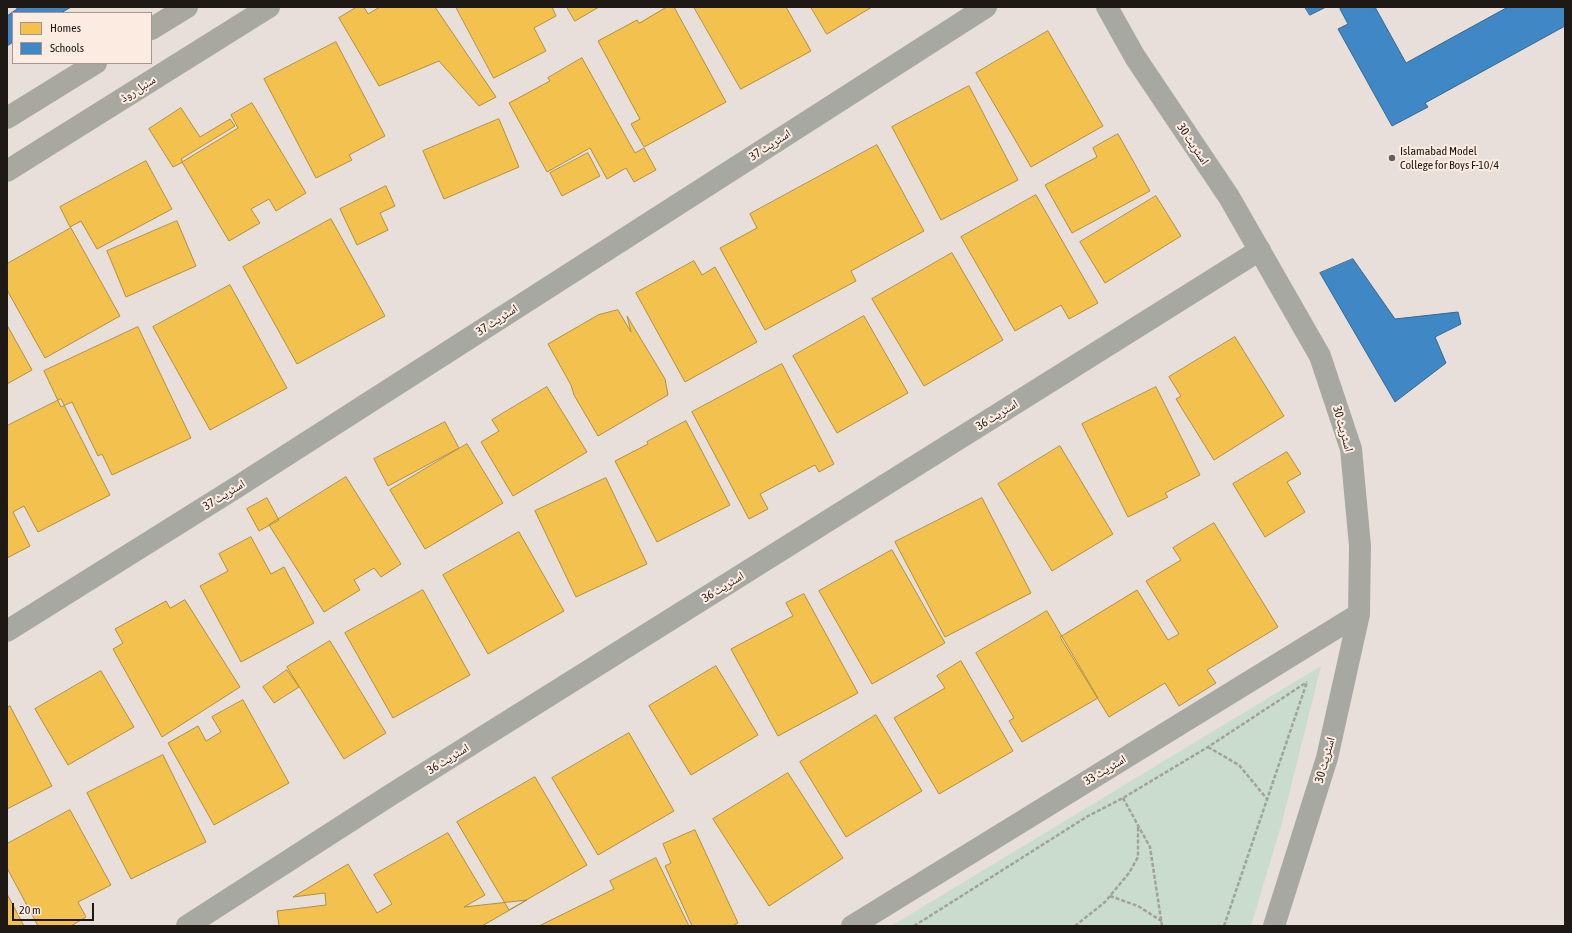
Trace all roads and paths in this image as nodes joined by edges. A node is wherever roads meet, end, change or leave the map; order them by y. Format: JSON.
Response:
{"nodes":[{"id":1,"x":187,"y":7,"type":"edge"},
{"id":2,"x":268,"y":7,"type":"edge"},
{"id":3,"x":986,"y":7,"type":"edge"},
{"id":4,"x":1107,"y":7,"type":"edge"},
{"id":5,"x":152,"y":28,"type":"edge"},
{"id":6,"x":94,"y":64,"type":"edge"},
{"id":7,"x":7,"y":118,"type":"edge"},
{"id":8,"x":7,"y":171,"type":"edge"},
{"id":9,"x":1260,"y":250,"type":"junction"},
{"id":10,"x":1359,"y":614,"type":"junction"},
{"id":11,"x":7,"y":631,"type":"edge"},
{"id":12,"x":1208,"y":747,"type":"junction"},
{"id":13,"x":1123,"y":798,"type":"junction"},
{"id":14,"x":1267,"y":799,"type":"junction"},
{"id":15,"x":1138,"y":826,"type":"junction"},
{"id":16,"x":1110,"y":896,"type":"junction"},
{"id":17,"x":1162,"y":924,"type":"edge"},
{"id":18,"x":187,"y":926,"type":"edge"},
{"id":19,"x":852,"y":926,"type":"edge"},
{"id":20,"x":914,"y":926,"type":"edge"},
{"id":21,"x":1075,"y":926,"type":"edge"},
{"id":22,"x":1224,"y":926,"type":"edge"},
{"id":23,"x":1274,"y":926,"type":"edge"}],
"edges":[{"from":1,"to":5,"type":"street"},
{"from":2,"to":8,"type":"street","name":"سنبل روڈ"},
{"from":3,"to":11,"type":"street","name":"اسٹریٹ 37"},
{"from":4,"to":9,"type":"street","name":"اسٹریٹ 30"},
{"from":6,"to":7,"type":"street"},
{"from":9,"to":10,"type":"street","name":"اسٹریٹ 30"},
{"from":9,"to":18,"type":"street","name":"اسٹریٹ 36"},
{"from":10,"to":19,"type":"street","name":"اسٹریٹ 33"},
{"from":10,"to":23,"type":"street","name":"اسٹریٹ 30"},
{"from":12,"to":13,"type":"path"},
{"from":12,"to":14,"type":"path"},
{"from":12,"to":14,"type":"path"},
{"from":13,"to":15,"type":"path"},
{"from":13,"to":20,"type":"path"},
{"from":14,"to":22,"type":"path"},
{"from":15,"to":16,"type":"path"},
{"from":15,"to":17,"type":"path"},
{"from":16,"to":17,"type":"path"},
{"from":16,"to":21,"type":"path"}]}
